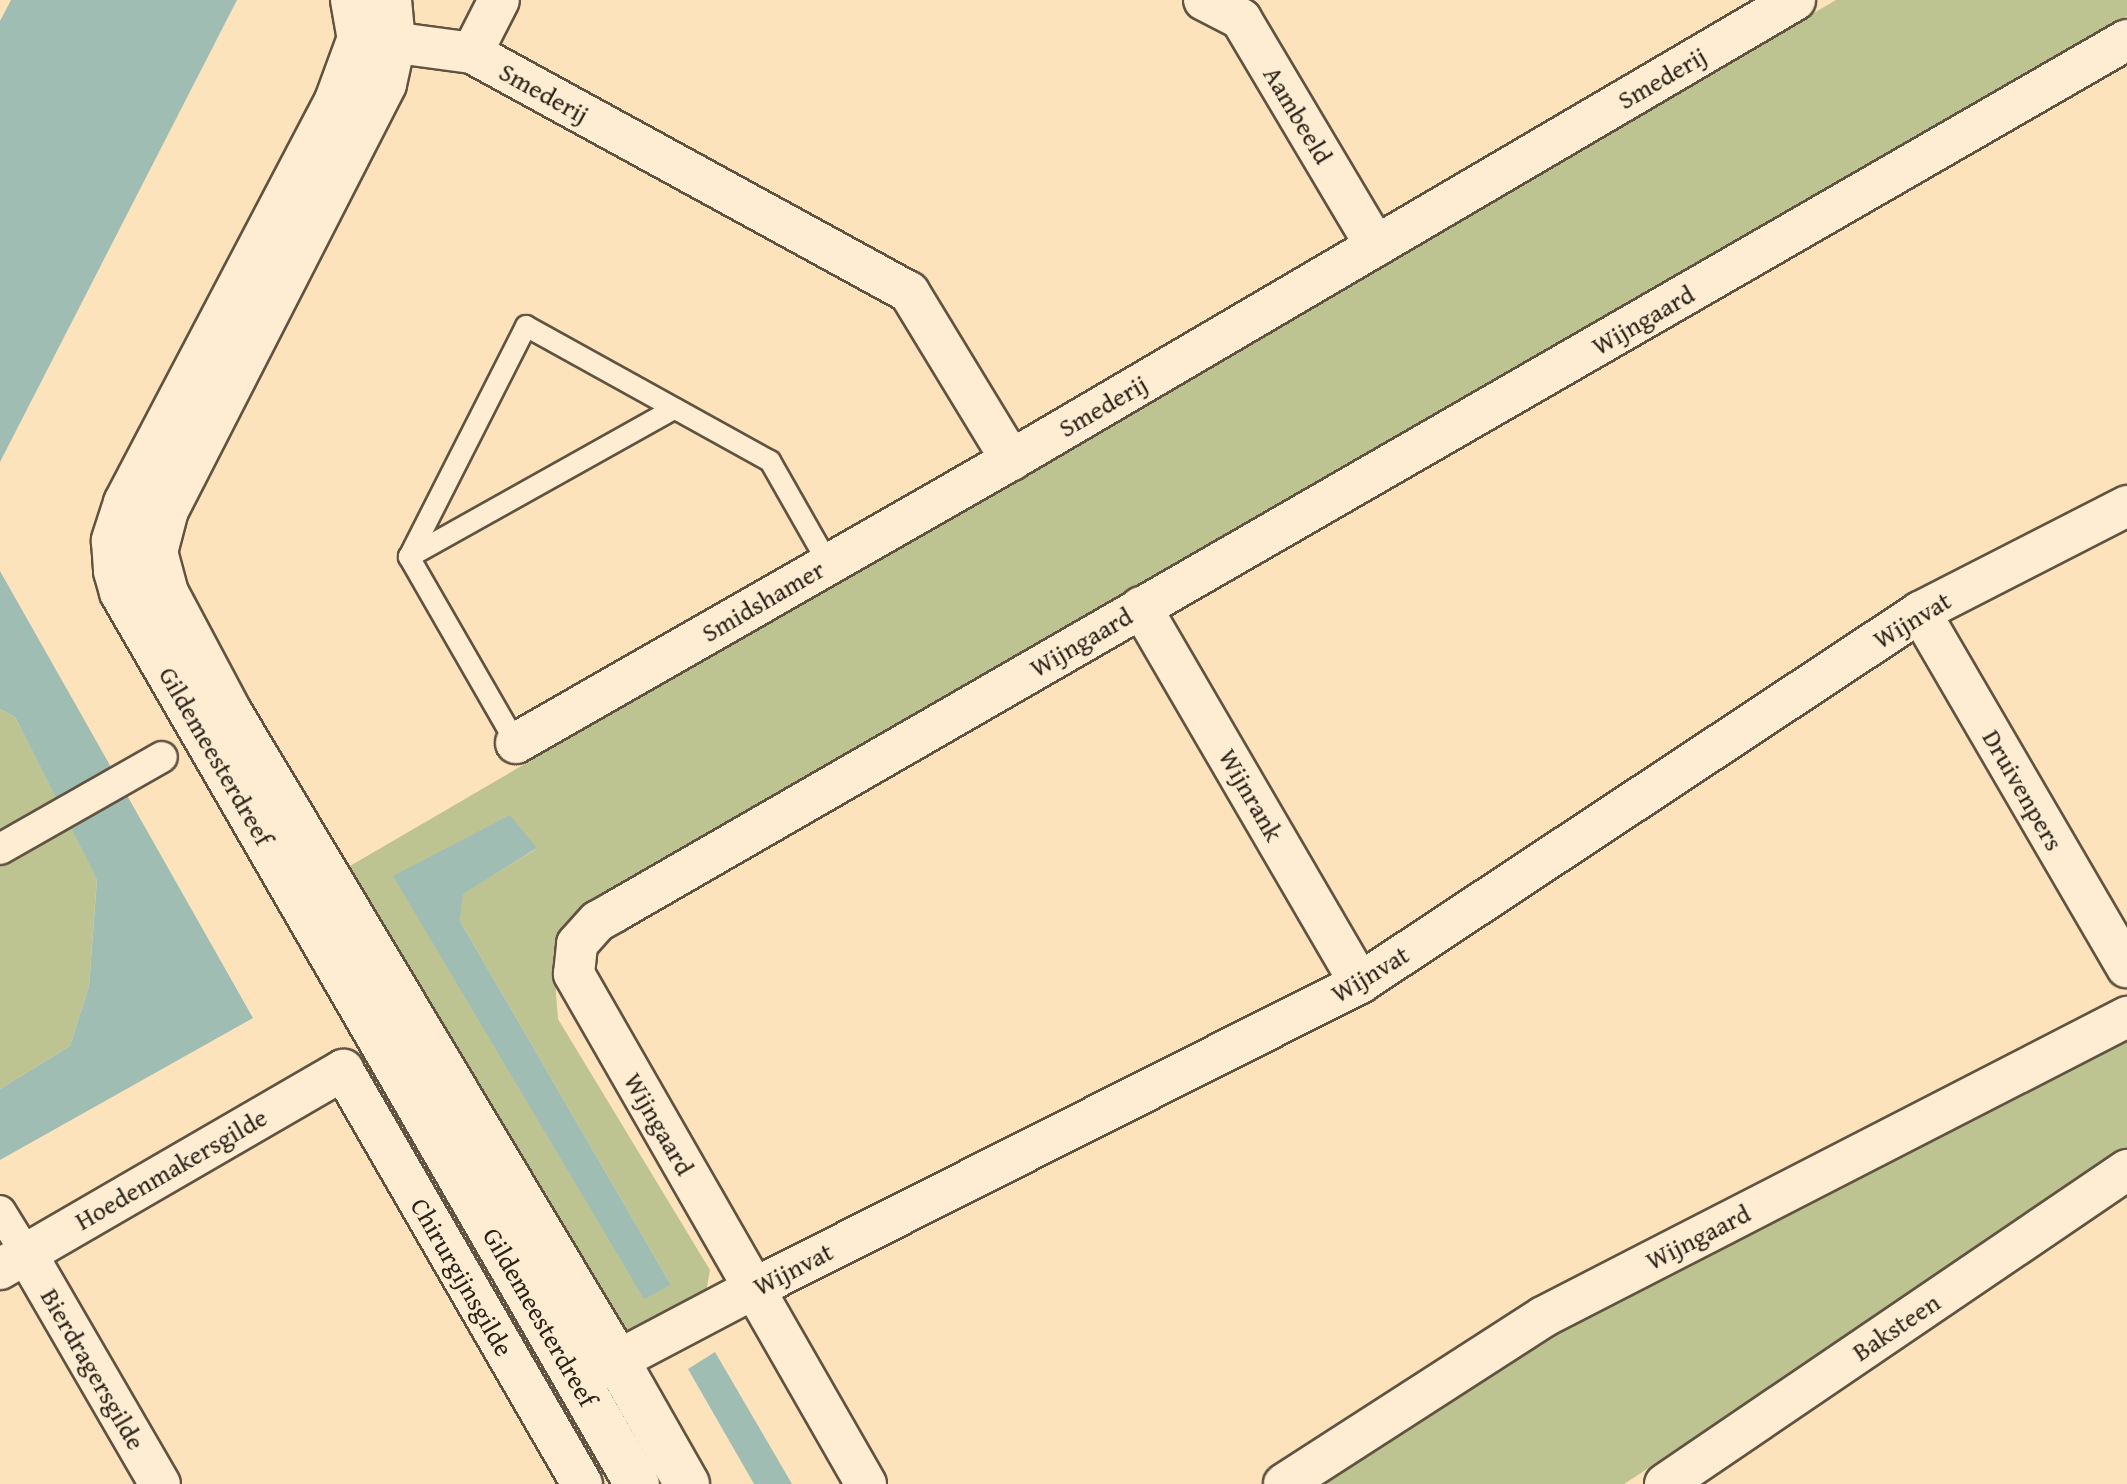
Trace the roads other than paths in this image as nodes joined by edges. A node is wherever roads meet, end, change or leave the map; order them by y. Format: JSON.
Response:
{"nodes":[{"id":1,"x":389,"y":0,"type":"edge"},
{"id":2,"x":499,"y":0,"type":"edge"},
{"id":3,"x":1204,"y":0,"type":"edge"},
{"id":4,"x":1795,"y":0,"type":"edge"},
{"id":5,"x":369,"y":27,"type":"edge"},
{"id":6,"x":2127,"y":40,"type":"edge"},
{"id":7,"x":472,"y":53,"type":"junction"},
{"id":8,"x":1376,"y":246,"type":"junction"},
{"id":9,"x":674,"y":409,"type":"junction"},
{"id":10,"x":1011,"y":460,"type":"junction"},
{"id":11,"x":2127,"y":506,"type":"edge"},
{"id":12,"x":409,"y":557,"type":"junction"},
{"id":13,"x":828,"y":563,"type":"junction"},
{"id":14,"x":1141,"y":607,"type":"junction"},
{"id":15,"x":1920,"y":612,"type":"junction"},
{"id":16,"x":516,"y":743,"type":"joint"},
{"id":17,"x":151,"y":764,"type":"dead end"},
{"id":18,"x":0,"y":849,"type":"edge"},
{"id":19,"x":2127,"y":967,"type":"edge"},
{"id":20,"x":1360,"y":983,"type":"junction"},
{"id":21,"x":2127,"y":1017,"type":"edge"},
{"id":22,"x":343,"y":1070,"type":"joint"},
{"id":23,"x":2127,"y":1170,"type":"edge"},
{"id":24,"x":0,"y":1211,"type":"edge"},
{"id":25,"x":13,"y":1261,"type":"edge"},
{"id":26,"x":753,"y":1289,"type":"junction"},
{"id":27,"x":616,"y":1359,"type":"junction"},
{"id":28,"x":578,"y":1382,"type":"junction"},
{"id":29,"x":160,"y":1484,"type":"edge"},
{"id":30,"x":582,"y":1484,"type":"edge"},
{"id":31,"x":637,"y":1484,"type":"edge"},
{"id":32,"x":687,"y":1484,"type":"edge"},
{"id":33,"x":866,"y":1484,"type":"edge"},
{"id":34,"x":1284,"y":1484,"type":"edge"},
{"id":35,"x":1665,"y":1484,"type":"edge"}],
"edges":[{"from":1,"to":5,"type":"street","name":"Gildemeesterdreef"},
{"from":2,"to":7,"type":"street","name":"Smederij"},
{"from":3,"to":8,"type":"street","name":"Aambeeld"},
{"from":4,"to":8,"type":"street","name":"Smederij"},
{"from":5,"to":7,"type":"street","name":"Smederij"},
{"from":5,"to":27,"type":"street","name":"Gildemeesterdreef"},
{"from":5,"to":28,"type":"street","name":"Gildemeesterdreef"},
{"from":6,"to":14,"type":"street","name":"Wijngaard"},
{"from":7,"to":10,"type":"street","name":"Smederij"},
{"from":8,"to":10,"type":"street","name":"Smederij"},
{"from":9,"to":12,"type":"lane"},
{"from":9,"to":12,"type":"lane"},
{"from":9,"to":13,"type":"lane"},
{"from":10,"to":13,"type":"street","name":"Smidshamer"},
{"from":11,"to":15,"type":"street","name":"Wijnvat"},
{"from":12,"to":16,"type":"lane"},
{"from":13,"to":16,"type":"street","name":"Smidshamer"},
{"from":14,"to":20,"type":"street","name":"Wijnrank"},
{"from":14,"to":26,"type":"street","name":"Wijngaard"},
{"from":15,"to":19,"type":"street","name":"Druivenpers"},
{"from":15,"to":20,"type":"street","name":"Wijnvat"},
{"from":17,"to":18,"type":"street"},
{"from":20,"to":26,"type":"street","name":"Wijnvat"},
{"from":21,"to":34,"type":"street","name":"Wijngaard"},
{"from":22,"to":25,"type":"street","name":"Hoedenmakersgilde"},
{"from":22,"to":30,"type":"street","name":"Chirurgijnsgilde"},
{"from":23,"to":35,"type":"street","name":"Baksteen"},
{"from":24,"to":25,"type":"street"},
{"from":25,"to":29,"type":"street","name":"Bierdragersgilde"},
{"from":26,"to":27,"type":"street","name":"Wijnvat"},
{"from":26,"to":33,"type":"street","name":"Wijngaard"},
{"from":27,"to":28,"type":"street","name":"Wijnvat"},
{"from":27,"to":32,"type":"street","name":"Gildemeesterdreef"},
{"from":28,"to":31,"type":"street","name":"Gildemeesterdreef"}]}
